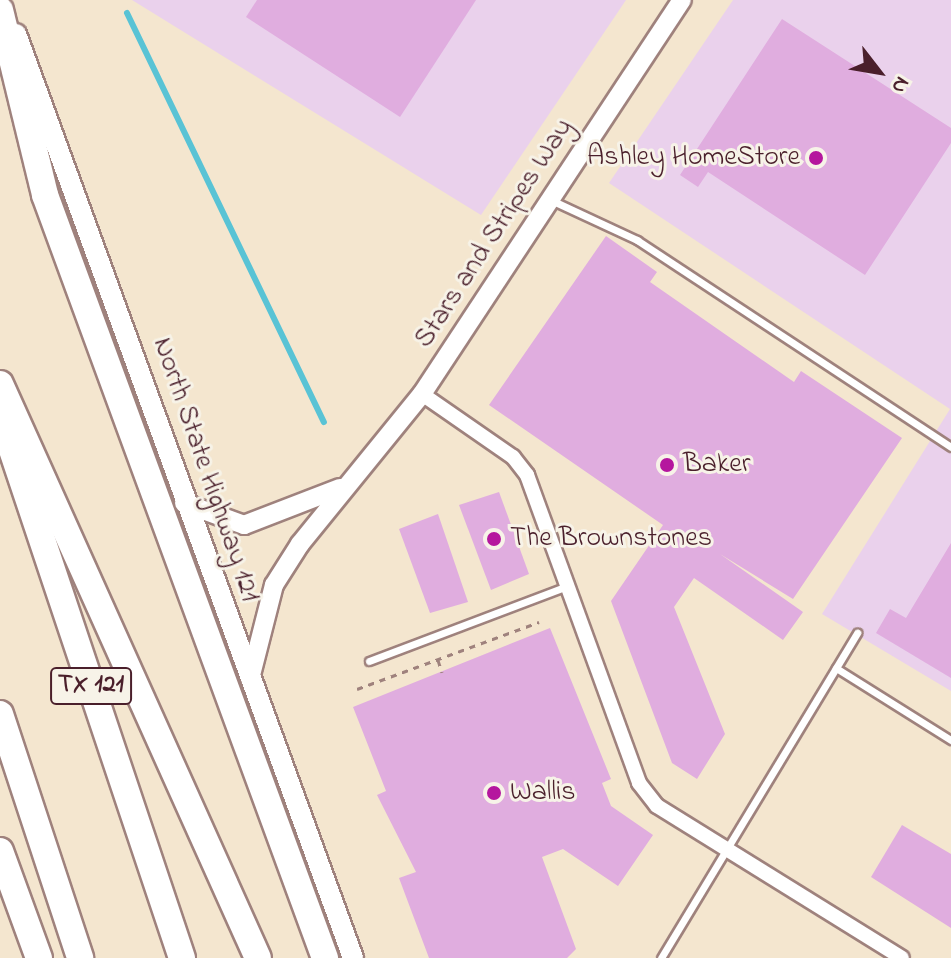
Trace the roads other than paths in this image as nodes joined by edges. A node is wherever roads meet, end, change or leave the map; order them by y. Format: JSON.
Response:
{"nodes":[{"id":1,"x":3,"y":0,"type":"edge"},
{"id":2,"x":682,"y":0,"type":"edge"},
{"id":3,"x":0,"y":10,"type":"edge"},
{"id":4,"x":551,"y":200,"type":"junction"},
{"id":5,"x":0,"y":384,"type":"edge"},
{"id":6,"x":422,"y":394,"type":"junction"},
{"id":7,"x":0,"y":413,"type":"edge"},
{"id":8,"x":951,"y":447,"type":"edge"},
{"id":9,"x":340,"y":488,"type":"junction"},
{"id":10,"x":184,"y":503,"type":"junction"},
{"id":11,"x":567,"y":586,"type":"junction"},
{"id":12,"x":857,"y":633,"type":"dead end"},
{"id":13,"x":369,"y":661,"type":"dead end"},
{"id":14,"x":836,"y":668,"type":"junction"},
{"id":15,"x":250,"y":679,"type":"junction"},
{"id":16,"x":0,"y":714,"type":"edge"},
{"id":17,"x":951,"y":740,"type":"edge"},
{"id":18,"x":726,"y":850,"type":"junction"},
{"id":19,"x":0,"y":851,"type":"edge"},
{"id":20,"x":39,"y":958,"type":"edge"},
{"id":21,"x":80,"y":958,"type":"edge"},
{"id":22,"x":182,"y":958,"type":"edge"},
{"id":23,"x":258,"y":958,"type":"edge"},
{"id":24,"x":325,"y":958,"type":"edge"},
{"id":25,"x":353,"y":958,"type":"edge"},
{"id":26,"x":661,"y":958,"type":"edge"},
{"id":27,"x":902,"y":958,"type":"edge"}],
"edges":[{"from":1,"to":10,"type":"main road","name":"North State Highway 121"},
{"from":2,"to":4,"type":"street","name":"Stars and Stripes Way"},
{"from":3,"to":24,"type":"highway"},
{"from":4,"to":6,"type":"street","name":"Stars and Stripes Way"},
{"from":4,"to":8,"type":"lane"},
{"from":5,"to":23,"type":"highway"},
{"from":6,"to":9,"type":"street","name":"Stars and Stripes Way"},
{"from":6,"to":11,"type":"street"},
{"from":7,"to":22,"type":"highway","number":"TX 121"},
{"from":9,"to":10,"type":"street","name":"Stars and Stripes Way"},
{"from":9,"to":15,"type":"street","name":"Stars and Stripes Way"},
{"from":10,"to":15,"type":"main road","name":"North State Highway 121"},
{"from":11,"to":13,"type":"lane"},
{"from":11,"to":18,"type":"street"},
{"from":12,"to":14,"type":"lane"},
{"from":14,"to":17,"type":"lane"},
{"from":14,"to":18,"type":"lane"},
{"from":15,"to":25,"type":"main road","name":"North State Highway 121"},
{"from":16,"to":21,"type":"highway"},
{"from":18,"to":26,"type":"lane"},
{"from":18,"to":27,"type":"street"},
{"from":19,"to":20,"type":"highway"}]}
